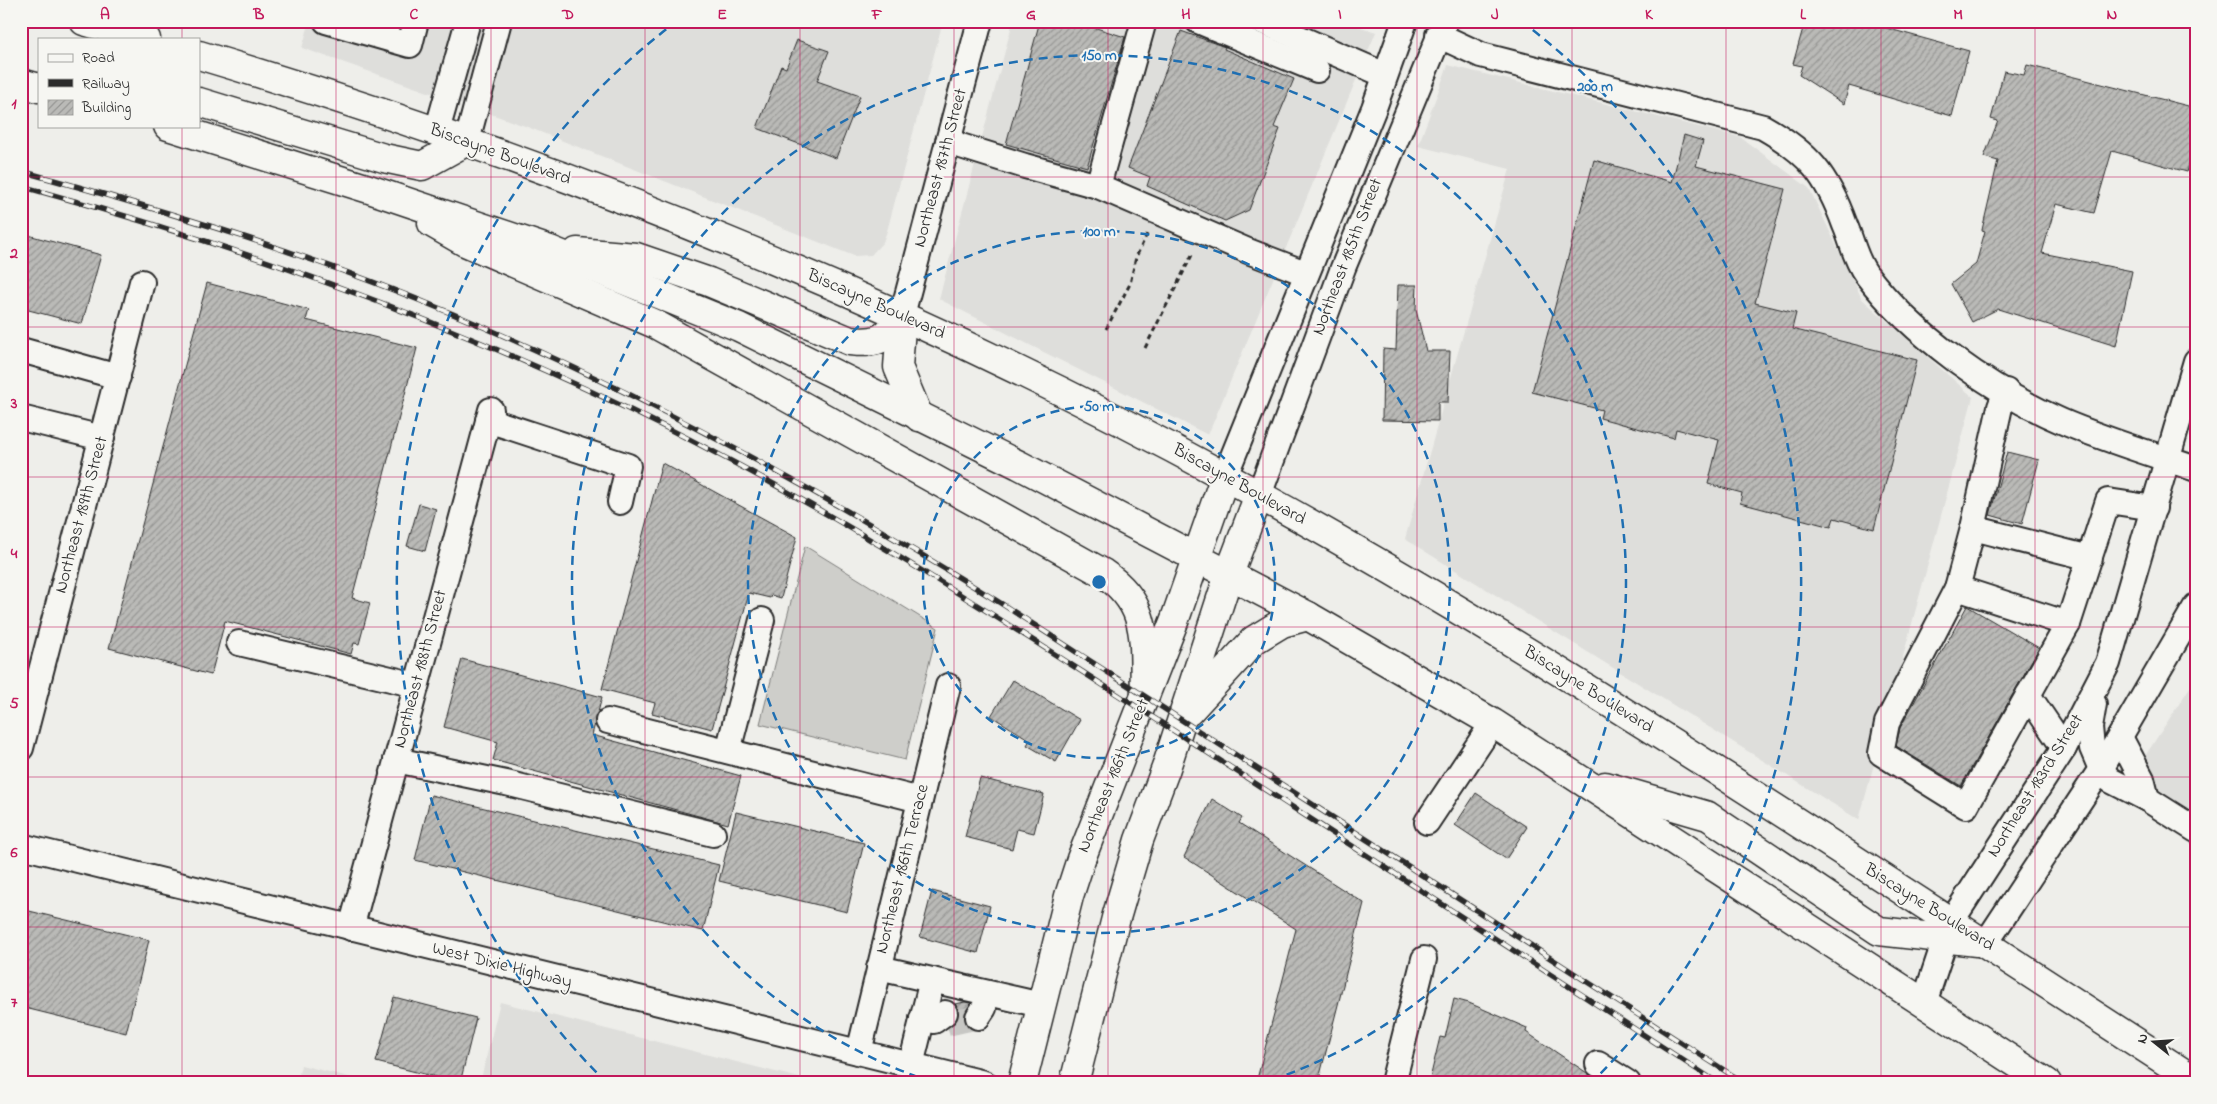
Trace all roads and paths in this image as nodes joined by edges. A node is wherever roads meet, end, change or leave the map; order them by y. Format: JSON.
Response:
{"nodes":[{"id":1,"x":84,"y":21,"type":"edge"},
{"id":2,"x":326,"y":21,"type":"edge"},
{"id":3,"x":416,"y":21,"type":"edge"},
{"id":4,"x":468,"y":21,"type":"edge"},
{"id":5,"x":499,"y":21,"type":"edge"},
{"id":6,"x":980,"y":21,"type":"edge"},
{"id":7,"x":1144,"y":21,"type":"edge"},
{"id":8,"x":1198,"y":21,"type":"edge"},
{"id":9,"x":1262,"y":21,"type":"edge"},
{"id":10,"x":1405,"y":21,"type":"edge"},
{"id":11,"x":1442,"y":28,"type":"edge"},
{"id":12,"x":143,"y":38,"type":"edge"},
{"id":13,"x":200,"y":54,"type":"edge"},
{"id":14,"x":1317,"y":70,"type":"dead end"},
{"id":15,"x":1385,"y":75,"type":"junction"},
{"id":16,"x":21,"y":83,"type":"edge"},
{"id":17,"x":38,"y":88,"type":"edge"},
{"id":18,"x":200,"y":102,"type":"edge"},
{"id":19,"x":174,"y":128,"type":"edge"},
{"id":20,"x":437,"y":131,"type":"junction"},
{"id":21,"x":467,"y":141,"type":"junction"},
{"id":22,"x":948,"y":142,"type":"junction"},
{"id":23,"x":1098,"y":186,"type":"junction"},
{"id":24,"x":369,"y":189,"type":"junction"},
{"id":25,"x":1156,"y":211,"type":"junction"},
{"id":26,"x":1202,"y":231,"type":"junction"},
{"id":27,"x":550,"y":250,"type":"junction"},
{"id":28,"x":1305,"y":273,"type":"junction"},
{"id":29,"x":142,"y":282,"type":"dead end"},
{"id":30,"x":902,"y":315,"type":"junction"},
{"id":31,"x":1106,"y":328,"type":"dead end"},
{"id":32,"x":1146,"y":348,"type":"dead end"},
{"id":33,"x":21,"y":350,"type":"edge"},
{"id":34,"x":2196,"y":362,"type":"edge"},
{"id":35,"x":118,"y":377,"type":"junction"},
{"id":36,"x":2006,"y":391,"type":"junction"},
{"id":37,"x":919,"y":417,"type":"junction"},
{"id":38,"x":21,"y":418,"type":"edge"},
{"id":39,"x":102,"y":438,"type":"junction"},
{"id":40,"x":2168,"y":459,"type":"junction"},
{"id":41,"x":2196,"y":469,"type":"edge"},
{"id":42,"x":1225,"y":476,"type":"junction"},
{"id":43,"x":1259,"y":495,"type":"junction"},
{"id":44,"x":620,"y":502,"type":"dead end"},
{"id":45,"x":2154,"y":508,"type":"junction"},
{"id":46,"x":1973,"y":528,"type":"junction"},
{"id":47,"x":1197,"y":557,"type":"junction"},
{"id":48,"x":2090,"y":558,"type":"junction"},
{"id":49,"x":1229,"y":574,"type":"junction"},
{"id":50,"x":1957,"y":588,"type":"junction"},
{"id":51,"x":2196,"y":606,"type":"edge"},
{"id":52,"x":1308,"y":616,"type":"junction"},
{"id":53,"x":762,"y":620,"type":"dead end"},
{"id":54,"x":2068,"y":624,"type":"junction"},
{"id":55,"x":239,"y":643,"type":"dead end"},
{"id":56,"x":416,"y":685,"type":"junction"},
{"id":57,"x":948,"y":686,"type":"dead end"},
{"id":58,"x":2094,"y":687,"type":"junction"},
{"id":59,"x":2028,"y":695,"type":"junction"},
{"id":60,"x":1145,"y":696,"type":"junction"},
{"id":61,"x":28,"y":698,"type":"edge"},
{"id":62,"x":1182,"y":719,"type":"junction"},
{"id":63,"x":608,"y":721,"type":"dead end"},
{"id":64,"x":1493,"y":723,"type":"junction"},
{"id":65,"x":2120,"y":737,"type":"junction"},
{"id":66,"x":21,"y":748,"type":"edge"},
{"id":67,"x":2064,"y":748,"type":"junction"},
{"id":68,"x":728,"y":751,"type":"junction"},
{"id":69,"x":396,"y":760,"type":"junction"},
{"id":70,"x":2101,"y":769,"type":"junction"},
{"id":71,"x":1578,"y":778,"type":"junction"},
{"id":72,"x":2147,"y":799,"type":"junction"},
{"id":73,"x":920,"y":800,"type":"junction"},
{"id":74,"x":1426,"y":822,"type":"dead end"},
{"id":75,"x":2196,"y":830,"type":"edge"},
{"id":76,"x":714,"y":834,"type":"dead end"},
{"id":77,"x":21,"y":846,"type":"edge"},
{"id":78,"x":351,"y":928,"type":"junction"},
{"id":79,"x":1948,"y":930,"type":"junction"},
{"id":80,"x":1986,"y":944,"type":"junction"},
{"id":81,"x":1424,"y":959,"type":"dead end"},
{"id":82,"x":880,"y":968,"type":"junction"},
{"id":83,"x":932,"y":980,"type":"junction"},
{"id":84,"x":1924,"y":1004,"type":"junction"},
{"id":85,"x":1041,"y":1005,"type":"junction"},
{"id":86,"x":859,"y":1052,"type":"junction"},
{"id":87,"x":1598,"y":1064,"type":"dead end"},
{"id":88,"x":911,"y":1065,"type":"junction"},
{"id":89,"x":2196,"y":1081,"type":"edge"},
{"id":90,"x":984,"y":1083,"type":"edge"},
{"id":91,"x":1022,"y":1083,"type":"edge"},
{"id":92,"x":1074,"y":1083,"type":"edge"},
{"id":93,"x":1393,"y":1083,"type":"edge"},
{"id":94,"x":1628,"y":1083,"type":"edge"},
{"id":95,"x":2047,"y":1083,"type":"edge"}],
"edges":[{"from":1,"to":12,"type":"main road"},
{"from":2,"to":3,"type":"street"},
{"from":4,"to":20,"type":"street"},
{"from":5,"to":21,"type":"street"},
{"from":6,"to":22,"type":"street","name":"Northeast 187th Street"},
{"from":7,"to":23,"type":"street"},
{"from":8,"to":14,"type":"street"},
{"from":9,"to":15,"type":"street"},
{"from":10,"to":15,"type":"street","name":"Northeast 185th Street"},
{"from":11,"to":36,"type":"street"},
{"from":11,"to":43,"type":"street","name":"Northeast 185th Street"},
{"from":13,"to":20,"type":"main road","name":"Biscayne Boulevard"},
{"from":15,"to":28,"type":"street","name":"Northeast 185th Street"},
{"from":16,"to":17,"type":"main road"},
{"from":18,"to":21,"type":"main road"},
{"from":19,"to":24,"type":"main road"},
{"from":20,"to":21,"type":"main road","name":"Biscayne Boulevard"},
{"from":21,"to":30,"type":"main road","name":"Biscayne Boulevard"},
{"from":22,"to":23,"type":"street"},
{"from":22,"to":30,"type":"street","name":"Northeast 187th Street"},
{"from":23,"to":25,"type":"street"},
{"from":24,"to":27,"type":"main road"},
{"from":24,"to":60,"type":"main road"},
{"from":25,"to":26,"type":"street"},
{"from":25,"to":31,"type":"path"},
{"from":26,"to":28,"type":"street"},
{"from":26,"to":32,"type":"path"},
{"from":27,"to":30,"type":"main road"},
{"from":27,"to":37,"type":"main road"},
{"from":28,"to":42,"type":"street","name":"Northeast 185th Street"},
{"from":29,"to":35,"type":"street","name":"Northeast 189th Street"},
{"from":30,"to":37,"type":"main road"},
{"from":30,"to":42,"type":"main road","name":"Biscayne Boulevard"},
{"from":33,"to":35,"type":"street"},
{"from":34,"to":40,"type":"street","name":"Northeast 183rd Street"},
{"from":35,"to":39,"type":"street","name":"Northeast 189th Street"},
{"from":36,"to":40,"type":"street"},
{"from":36,"to":46,"type":"street"},
{"from":37,"to":47,"type":"main road"},
{"from":38,"to":39,"type":"street"},
{"from":39,"to":61,"type":"street","name":"Northeast 189th Street"},
{"from":40,"to":41,"type":"street"},
{"from":40,"to":45,"type":"street","name":"Northeast 183rd Street"},
{"from":42,"to":43,"type":"main road","name":"Biscayne Boulevard"},
{"from":42,"to":47,"type":"main road","name":"Northeast 186th Street"},
{"from":43,"to":49,"type":"main road"},
{"from":43,"to":79,"type":"main road","name":"Biscayne Boulevard"},
{"from":44,"to":56,"type":"street","name":"Northeast 188th Street"},
{"from":45,"to":48,"type":"street"},
{"from":45,"to":58,"type":"street","name":"Northeast 183rd Street"},
{"from":46,"to":48,"type":"street"},
{"from":46,"to":50,"type":"street"},
{"from":47,"to":49,"type":"main road"},
{"from":47,"to":60,"type":"main road","name":"Northeast 186th Street"},
{"from":48,"to":54,"type":"street"},
{"from":49,"to":52,"type":"main road"},
{"from":49,"to":62,"type":"main road"},
{"from":50,"to":54,"type":"street"},
{"from":50,"to":59,"type":"street"},
{"from":51,"to":65,"type":"street"},
{"from":52,"to":62,"type":"main road"},
{"from":52,"to":64,"type":"main road"},
{"from":53,"to":68,"type":"street"},
{"from":54,"to":59,"type":"street"},
{"from":55,"to":56,"type":"street"},
{"from":56,"to":69,"type":"street","name":"Northeast 188th Street"},
{"from":57,"to":73,"type":"street","name":"Northeast 186th Terrace"},
{"from":58,"to":67,"type":"street","name":"Northeast 183rd Street"},
{"from":58,"to":70,"type":"street"},
{"from":59,"to":67,"type":"street"},
{"from":60,"to":85,"type":"main road","name":"Northeast 186th Street"},
{"from":61,"to":66,"type":"street","name":"Northeast 189th Street"},
{"from":62,"to":92,"type":"main road"},
{"from":63,"to":68,"type":"street"},
{"from":64,"to":71,"type":"main road"},
{"from":64,"to":74,"type":"street"},
{"from":65,"to":70,"type":"street"},
{"from":65,"to":72,"type":"street"},
{"from":67,"to":79,"type":"street","name":"Northeast 183rd Street"},
{"from":68,"to":73,"type":"street"},
{"from":69,"to":76,"type":"street"},
{"from":69,"to":78,"type":"street","name":"Northeast 188th Street"},
{"from":70,"to":72,"type":"street"},
{"from":70,"to":80,"type":"street"},
{"from":71,"to":79,"type":"main road"},
{"from":71,"to":84,"type":"main road"},
{"from":72,"to":75,"type":"street"},
{"from":73,"to":82,"type":"street","name":"Northeast 186th Terrace"},
{"from":77,"to":78,"type":"street","name":"West Dixie Highway"},
{"from":78,"to":86,"type":"street","name":"West Dixie Highway"},
{"from":79,"to":80,"type":"main road","name":"Biscayne Boulevard"},
{"from":79,"to":84,"type":"street","name":"Northeast 183rd Street"},
{"from":80,"to":89,"type":"main road","name":"Biscayne Boulevard"},
{"from":81,"to":93,"type":"street"},
{"from":82,"to":83,"type":"street"},
{"from":82,"to":86,"type":"street","name":"Northeast 186th Terrace"},
{"from":83,"to":85,"type":"street"},
{"from":83,"to":88,"type":"street"},
{"from":84,"to":95,"type":"main road"},
{"from":85,"to":91,"type":"main road","name":"Northeast 186th Street"},
{"from":86,"to":88,"type":"street","name":"West Dixie Highway"},
{"from":87,"to":94,"type":"street"},
{"from":88,"to":90,"type":"street","name":"West Dixie Highway"}]}
